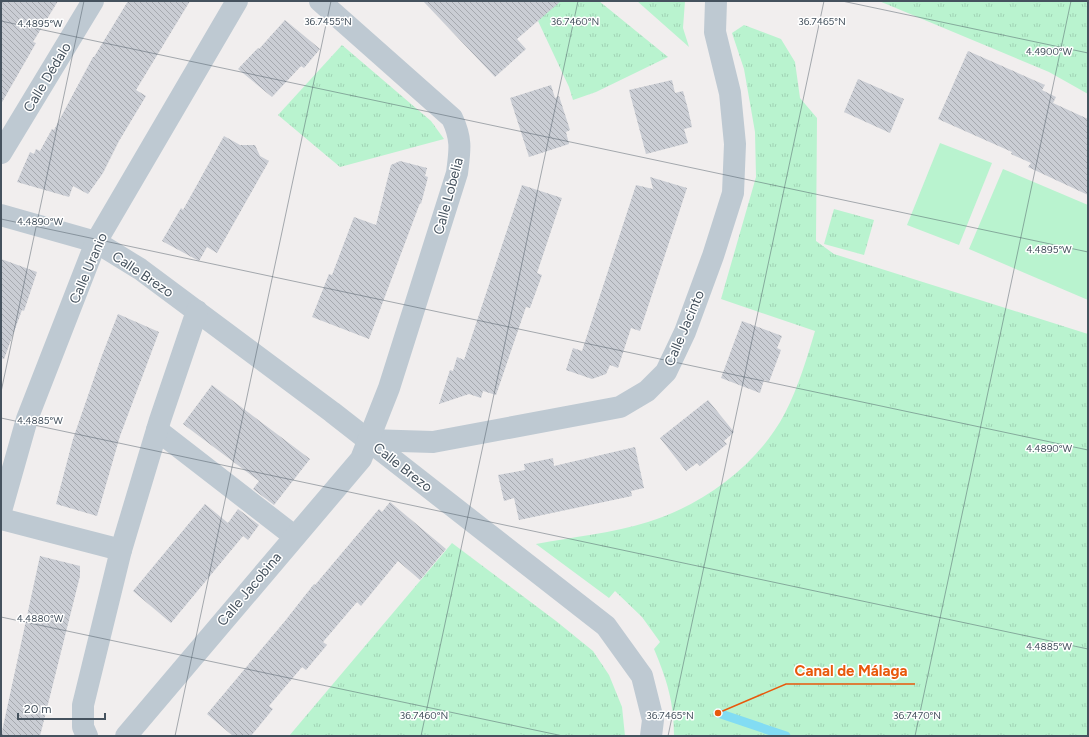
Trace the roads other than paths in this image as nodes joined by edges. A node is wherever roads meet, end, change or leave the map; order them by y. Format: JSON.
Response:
{"nodes":[{"id":1,"x":93,"y":1,"type":"edge"},
{"id":2,"x":237,"y":1,"type":"edge"},
{"id":3,"x":320,"y":1,"type":"edge"},
{"id":4,"x":716,"y":1,"type":"edge"},
{"id":5,"x":1,"y":153,"type":"edge"},
{"id":6,"x":1,"y":215,"type":"edge"},
{"id":7,"x":96,"y":242,"type":"junction"},
{"id":8,"x":197,"y":312,"type":"junction"},
{"id":9,"x":157,"y":430,"type":"junction"},
{"id":10,"x":368,"y":440,"type":"junction"},
{"id":11,"x":1,"y":511,"type":"edge"},
{"id":12,"x":1,"y":519,"type":"edge"},
{"id":13,"x":294,"y":536,"type":"junction"},
{"id":14,"x":121,"y":550,"type":"junction"},
{"id":15,"x":87,"y":736,"type":"edge"},
{"id":16,"x":126,"y":736,"type":"edge"},
{"id":17,"x":651,"y":736,"type":"edge"}],
"edges":[{"from":1,"to":5,"type":"street","name":"Calle Dédalo"},
{"from":2,"to":7,"type":"street","name":"Calle Uranio"},
{"from":3,"to":10,"type":"street","name":"Calle Lobelia"},
{"from":4,"to":10,"type":"street","name":"Calle Jacinto"},
{"from":6,"to":7,"type":"street","name":"Calle Brezo"},
{"from":7,"to":8,"type":"street","name":"Calle Brezo"},
{"from":7,"to":11,"type":"street","name":"Calle Uranio"},
{"from":8,"to":9,"type":"street"},
{"from":8,"to":10,"type":"street","name":"Calle Brezo"},
{"from":9,"to":13,"type":"street"},
{"from":9,"to":14,"type":"street"},
{"from":10,"to":13,"type":"street","name":"Calle Jacobina"},
{"from":10,"to":17,"type":"street","name":"Calle Brezo"},
{"from":12,"to":14,"type":"street"},
{"from":13,"to":16,"type":"street","name":"Calle Jacobina"},
{"from":14,"to":15,"type":"street"}]}
